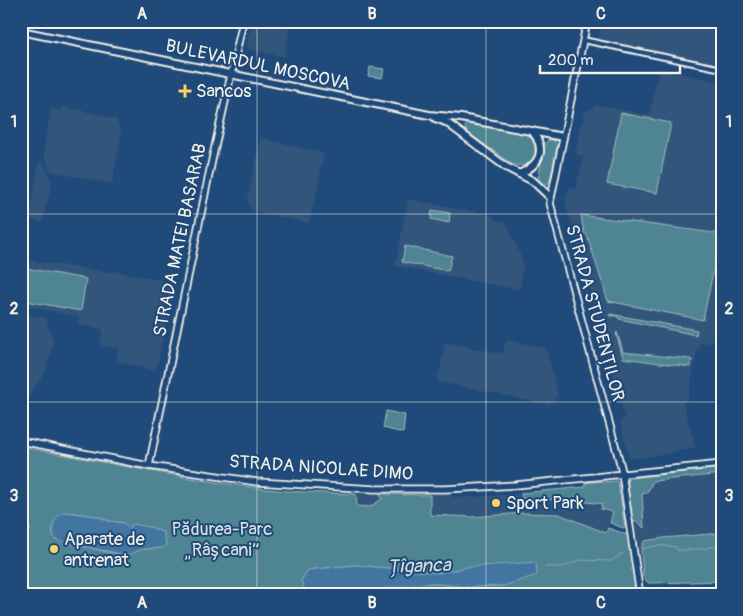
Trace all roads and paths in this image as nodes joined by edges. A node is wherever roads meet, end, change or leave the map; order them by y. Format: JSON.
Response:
{"nodes":[{"id":1,"x":243,"y":21,"type":"edge"},
{"id":2,"x":587,"y":21,"type":"edge"},
{"id":3,"x":21,"y":31,"type":"edge"},
{"id":4,"x":583,"y":40,"type":"junction"},
{"id":5,"x":722,"y":70,"type":"edge"},
{"id":6,"x":231,"y":75,"type":"junction"},
{"id":7,"x":429,"y":116,"type":"junction"},
{"id":8,"x":469,"y":119,"type":"junction"},
{"id":9,"x":532,"y":131,"type":"junction"},
{"id":10,"x":462,"y":134,"type":"junction"},
{"id":11,"x":562,"y":136,"type":"junction"},
{"id":12,"x":520,"y":174,"type":"junction"},
{"id":13,"x":550,"y":197,"type":"junction"},
{"id":14,"x":21,"y":441,"type":"edge"},
{"id":15,"x":722,"y":464,"type":"edge"},
{"id":16,"x":149,"y":466,"type":"junction"},
{"id":17,"x":622,"y":475,"type":"junction"},
{"id":18,"x":640,"y":595,"type":"edge"}],
"edges":[{"from":1,"to":6,"type":"main road","name":"STRADA MATEI BASARAB"},
{"from":2,"to":4,"type":"main road","name":"STRADA STUDENȚILOR"},
{"from":3,"to":6,"type":"main road","name":"BULEVARDUL MOSCOVA"},
{"from":4,"to":5,"type":"street"},
{"from":4,"to":11,"type":"main road","name":"STRADA STUDENȚILOR"},
{"from":6,"to":7,"type":"main road","name":"BULEVARDUL MOSCOVA"},
{"from":6,"to":16,"type":"main road","name":"STRADA MATEI BASARAB"},
{"from":7,"to":8,"type":"main road","name":"BULEVARDUL MOSCOVA"},
{"from":7,"to":10,"type":"main road","name":"BULEVARDUL MOSCOVA"},
{"from":8,"to":9,"type":"main road","name":"BULEVARDUL MOSCOVA"},
{"from":8,"to":10,"type":"main road"},
{"from":9,"to":11,"type":"main road","name":"BULEVARDUL MOSCOVA"},
{"from":9,"to":12,"type":"main road"},
{"from":10,"to":12,"type":"main road","name":"BULEVARDUL MOSCOVA"},
{"from":11,"to":13,"type":"main road","name":"STRADA STUDENȚILOR"},
{"from":12,"to":13,"type":"main road","name":"BULEVARDUL MOSCOVA"},
{"from":13,"to":17,"type":"main road","name":"STRADA STUDENȚILOR"},
{"from":14,"to":16,"type":"main road","name":"STRADA NICOLAE DIMO"},
{"from":15,"to":17,"type":"main road","name":"STRADA NICOLAE DIMO"},
{"from":16,"to":17,"type":"main road","name":"STRADA NICOLAE DIMO"},
{"from":17,"to":18,"type":"main road","name":"STRADA STUDENȚILOR"}]}
